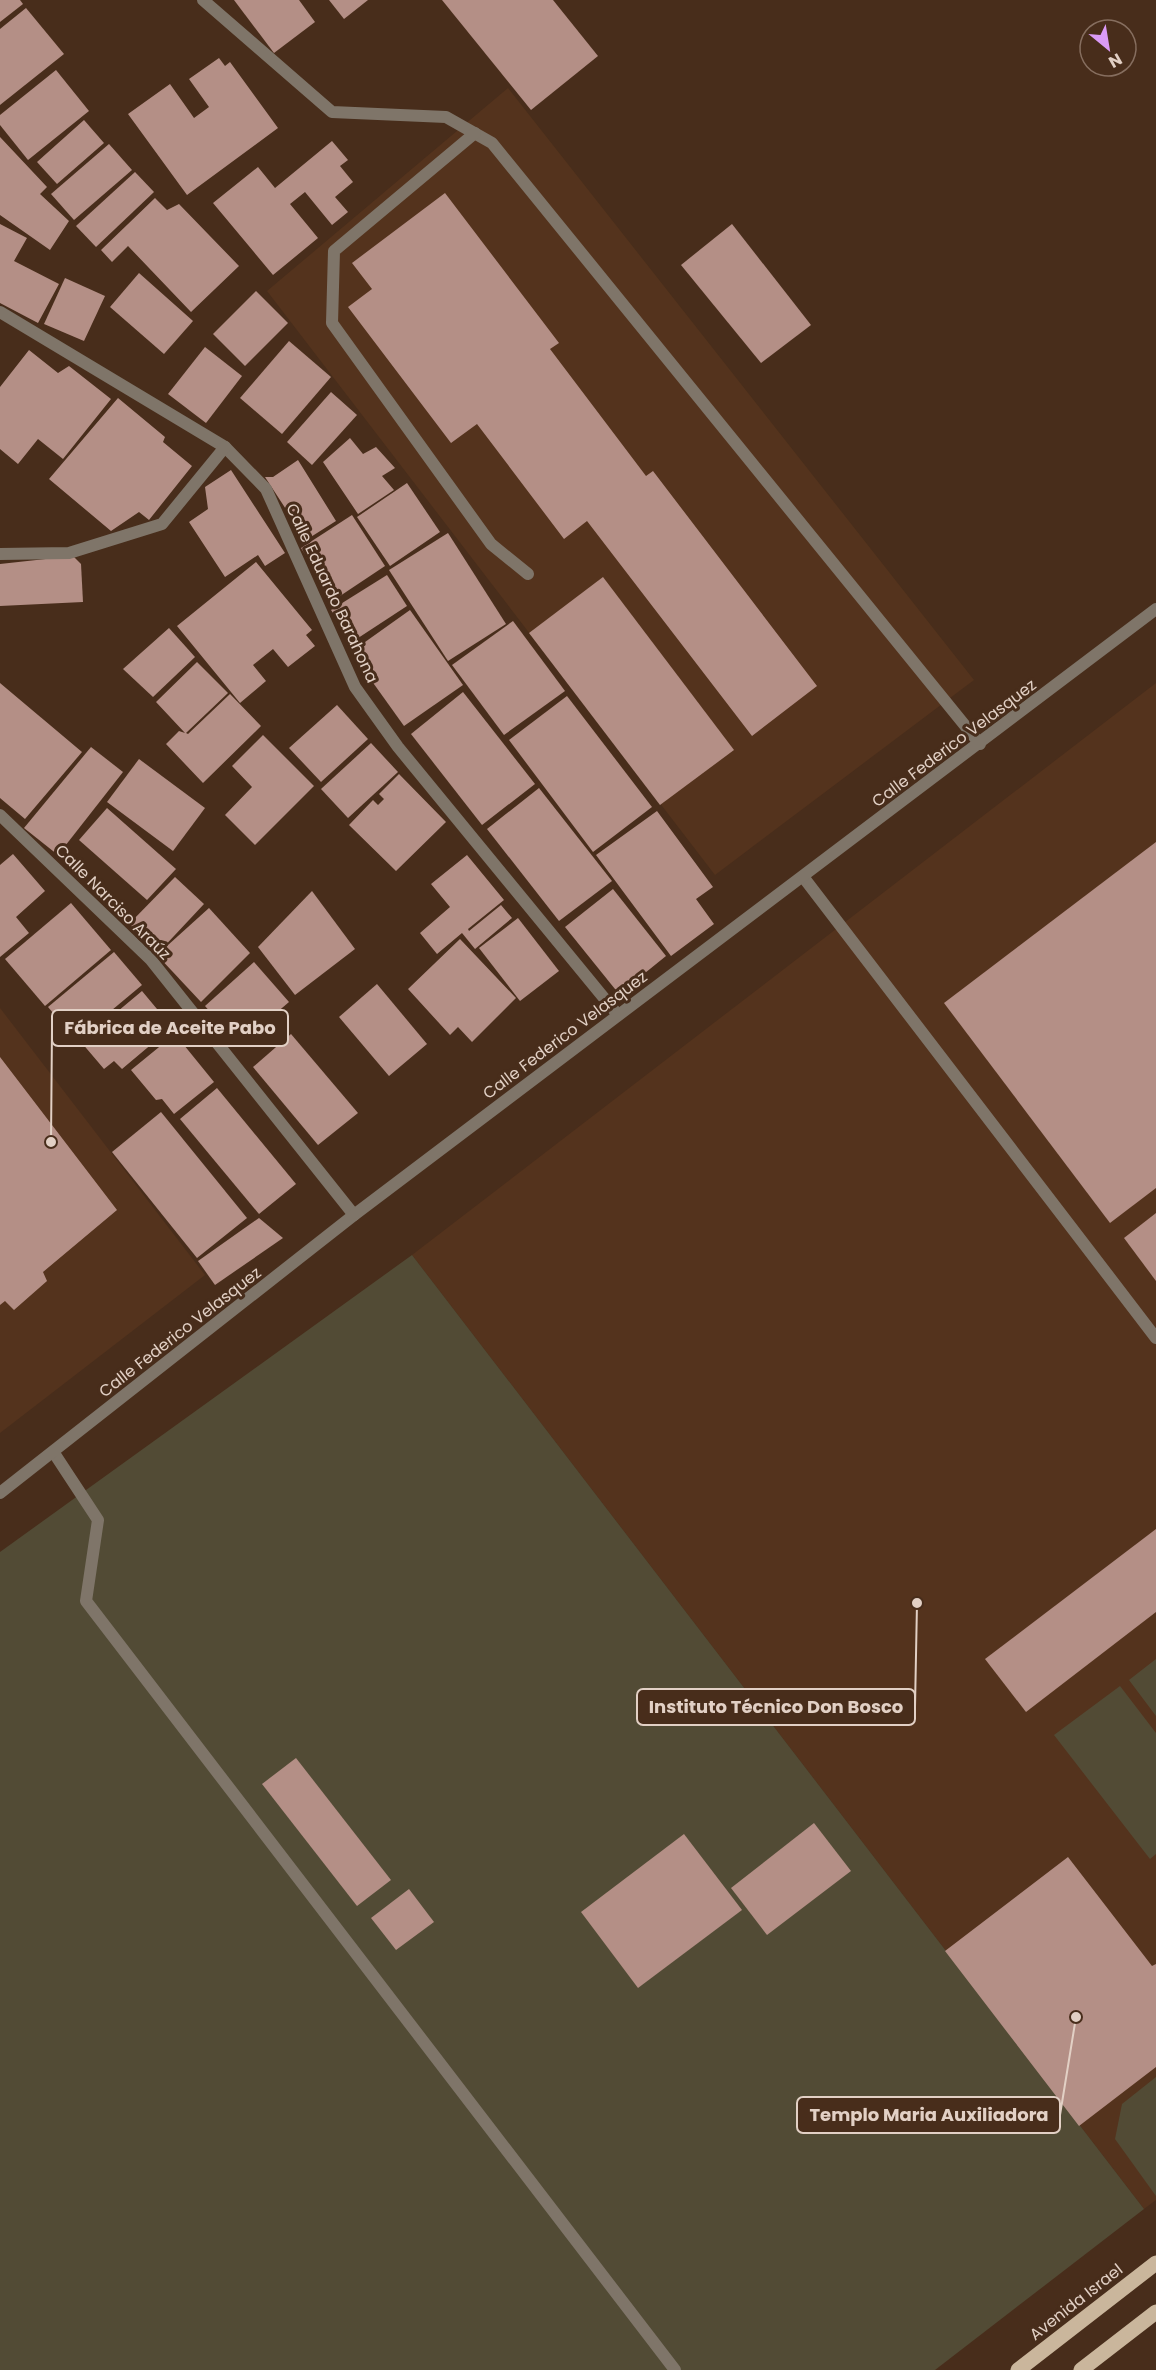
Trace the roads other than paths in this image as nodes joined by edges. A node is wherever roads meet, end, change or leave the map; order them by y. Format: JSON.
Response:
{"nodes":[{"id":1,"x":203,"y":0,"type":"edge"},
{"id":2,"x":475,"y":133,"type":"junction"},
{"id":3,"x":0,"y":312,"type":"edge"},
{"id":4,"x":225,"y":447,"type":"junction"},
{"id":5,"x":0,"y":554,"type":"edge"},
{"id":6,"x":528,"y":574,"type":"dead end"},
{"id":7,"x":1156,"y":609,"type":"edge"},
{"id":8,"x":980,"y":744,"type":"junction"},
{"id":9,"x":0,"y":815,"type":"edge"},
{"id":10,"x":804,"y":878,"type":"junction"},
{"id":11,"x":618,"y":1015,"type":"junction"},
{"id":12,"x":354,"y":1215,"type":"junction"},
{"id":13,"x":1156,"y":1338,"type":"edge"},
{"id":14,"x":54,"y":1453,"type":"junction"},
{"id":15,"x":0,"y":1493,"type":"edge"},
{"id":16,"x":1156,"y":2263,"type":"edge"},
{"id":17,"x":1156,"y":2312,"type":"edge"},
{"id":18,"x":675,"y":2370,"type":"edge"},
{"id":19,"x":1018,"y":2370,"type":"edge"},
{"id":20,"x":1082,"y":2370,"type":"edge"}],
"edges":[{"from":1,"to":2,"type":"street"},
{"from":2,"to":6,"type":"street"},
{"from":2,"to":8,"type":"street"},
{"from":3,"to":4,"type":"street","name":"Calle Eduardo Barahona"},
{"from":4,"to":5,"type":"street"},
{"from":4,"to":11,"type":"street","name":"Calle Eduardo Barahona"},
{"from":7,"to":8,"type":"street","name":"Calle Federico Velasquez"},
{"from":8,"to":10,"type":"street","name":"Calle Federico Velasquez"},
{"from":9,"to":12,"type":"street","name":"Calle Narciso Araúz"},
{"from":10,"to":11,"type":"street","name":"Calle Federico Velasquez"},
{"from":10,"to":13,"type":"street"},
{"from":11,"to":12,"type":"street","name":"Calle Federico Velasquez"},
{"from":12,"to":14,"type":"street","name":"Calle Federico Velasquez"},
{"from":14,"to":15,"type":"street","name":"Calle Federico Velasquez"},
{"from":14,"to":18,"type":"street"},
{"from":16,"to":19,"type":"main road","name":"Avenida Israel"},
{"from":17,"to":20,"type":"main road"}]}
